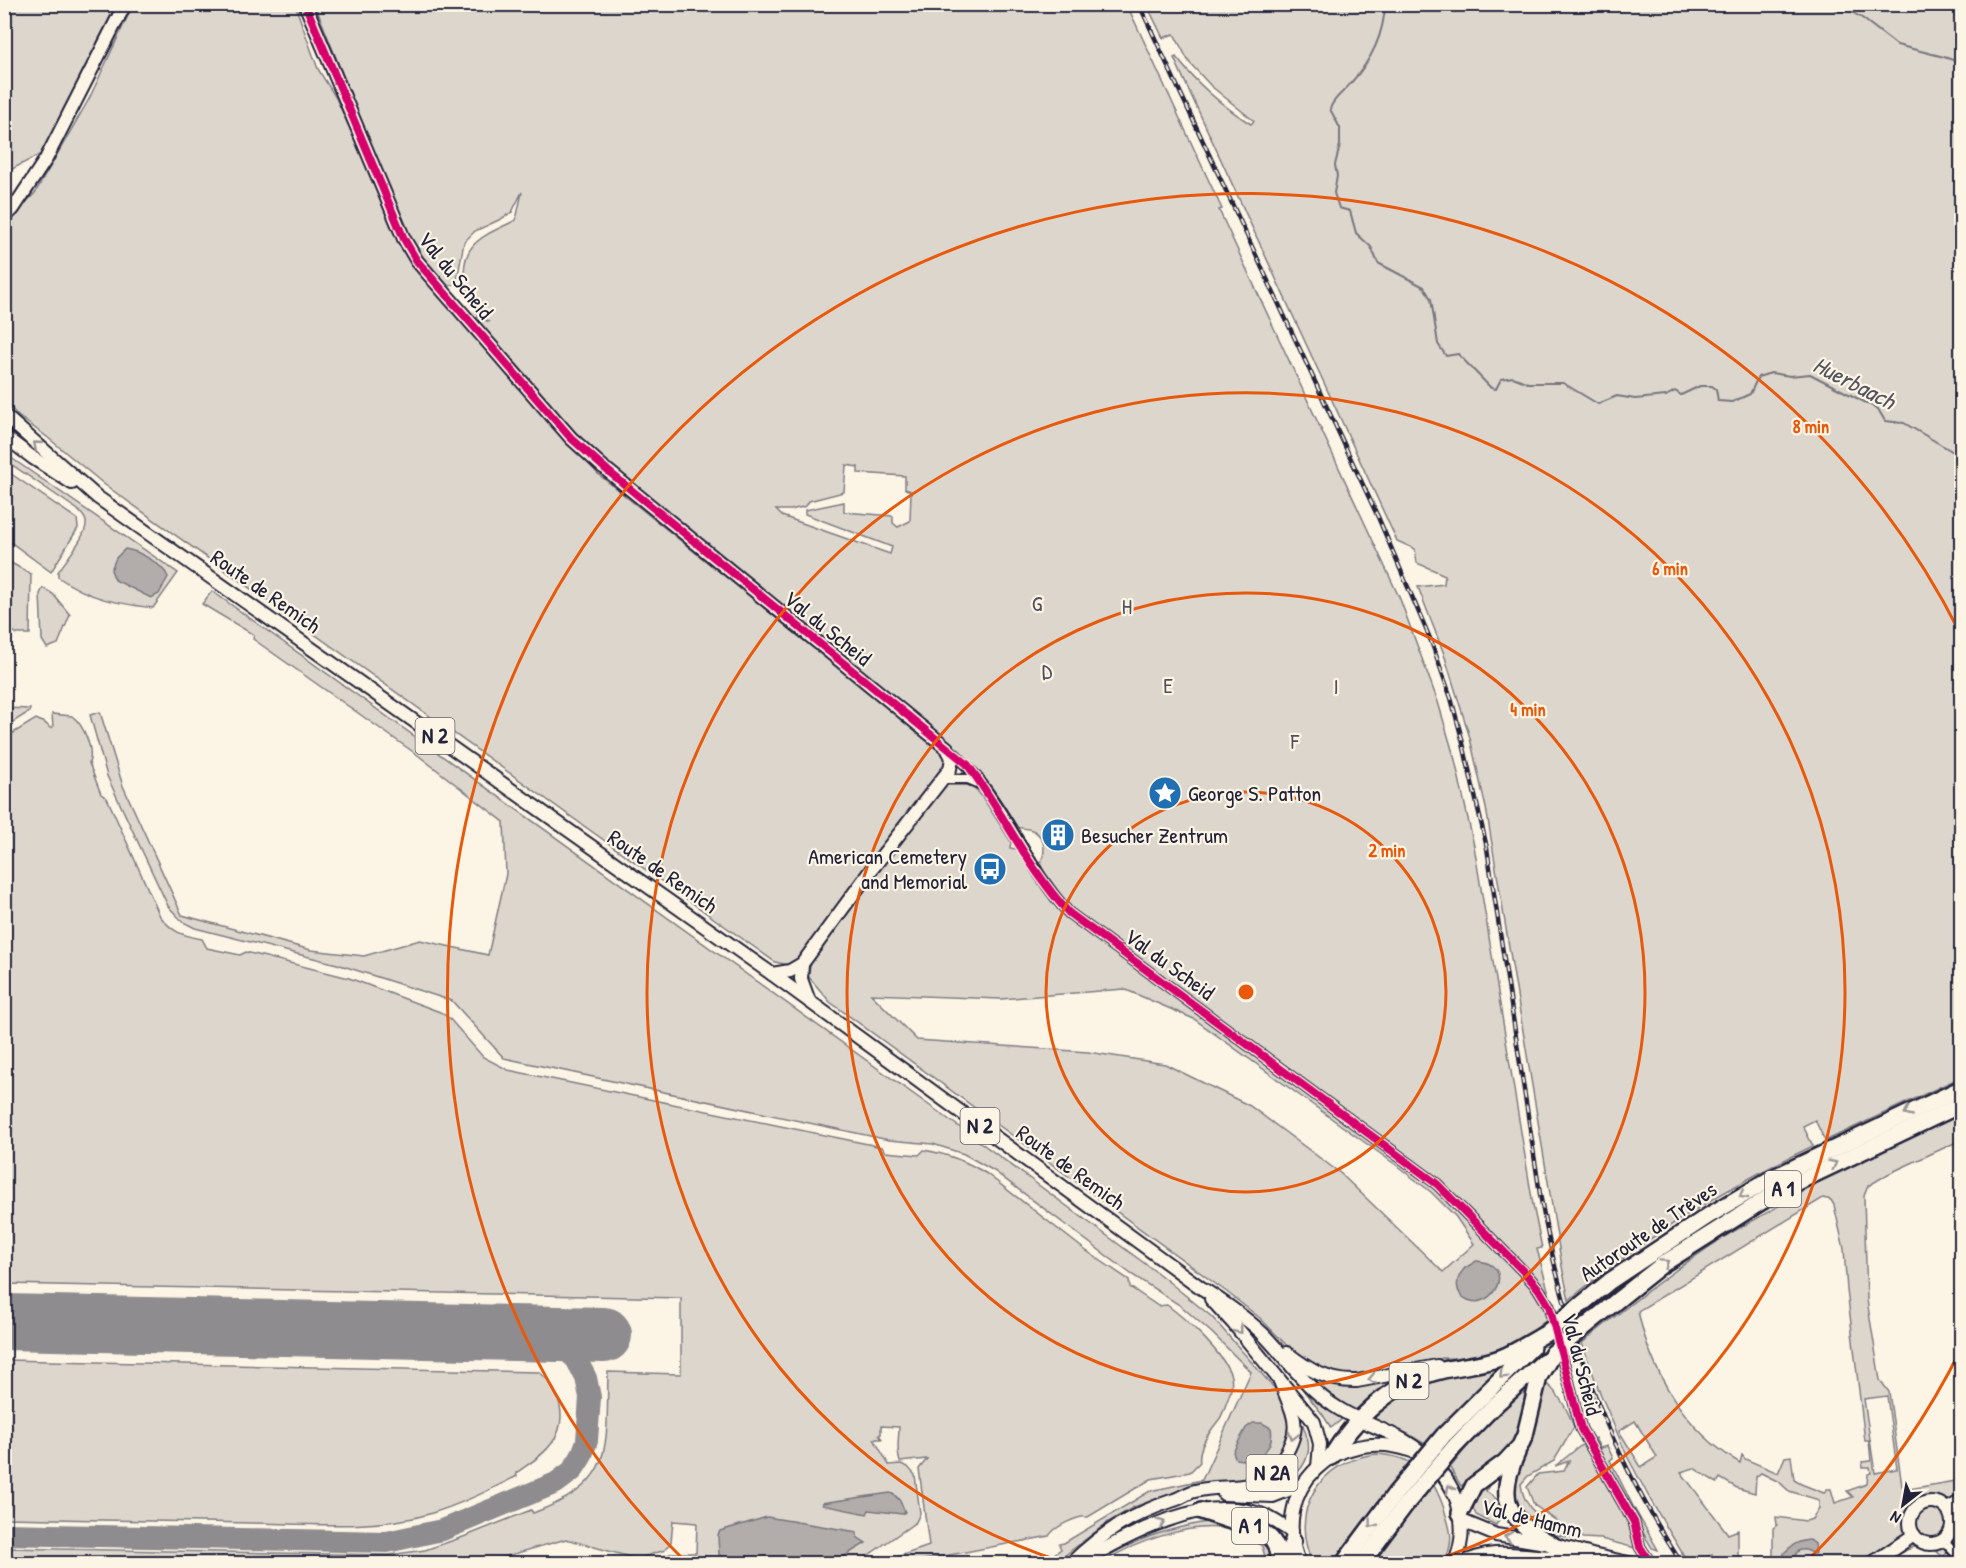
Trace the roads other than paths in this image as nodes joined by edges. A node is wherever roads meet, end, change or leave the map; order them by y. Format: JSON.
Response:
{"nodes":[{"id":1,"x":125,"y":4,"type":"edge"},
{"id":2,"x":305,"y":4,"type":"edge"},
{"id":3,"x":27,"y":187,"type":"junction"},
{"id":4,"x":4,"y":205,"type":"edge"},
{"id":5,"x":4,"y":218,"type":"edge"},
{"id":6,"x":4,"y":415,"type":"edge"},
{"id":7,"x":4,"y":436,"type":"edge"},
{"id":8,"x":97,"y":497,"type":"junction"},
{"id":9,"x":947,"y":748,"type":"junction"},
{"id":10,"x":943,"y":779,"type":"junction"},
{"id":11,"x":983,"y":785,"type":"junction"},
{"id":12,"x":802,"y":964,"type":"junction"},
{"id":13,"x":772,"y":974,"type":"junction"},
{"id":14,"x":809,"y":1001,"type":"junction"},
{"id":15,"x":1962,"y":1088,"type":"edge"},
{"id":16,"x":1962,"y":1104,"type":"edge"},
{"id":17,"x":1200,"y":1287,"type":"junction"},
{"id":18,"x":1245,"y":1317,"type":"junction"},
{"id":19,"x":1545,"y":1334,"type":"junction"},
{"id":20,"x":1553,"y":1353,"type":"junction"},
{"id":21,"x":1471,"y":1364,"type":"junction"},
{"id":22,"x":1280,"y":1381,"type":"junction"},
{"id":23,"x":1359,"y":1420,"type":"junction"},
{"id":24,"x":1450,"y":1441,"type":"junction"},
{"id":25,"x":1520,"y":1446,"type":"junction"},
{"id":26,"x":1331,"y":1457,"type":"junction"},
{"id":27,"x":1318,"y":1467,"type":"junction"},
{"id":28,"x":1436,"y":1467,"type":"junction"},
{"id":29,"x":1304,"y":1484,"type":"junction"},
{"id":30,"x":1176,"y":1500,"type":"junction"},
{"id":31,"x":1962,"y":1501,"type":"edge"},
{"id":32,"x":1947,"y":1509,"type":"junction"},
{"id":33,"x":1201,"y":1511,"type":"junction"},
{"id":34,"x":1461,"y":1517,"type":"junction"},
{"id":35,"x":1914,"y":1535,"type":"junction"},
{"id":36,"x":1292,"y":1537,"type":"junction"},
{"id":37,"x":1943,"y":1540,"type":"junction"},
{"id":38,"x":1552,"y":1544,"type":"junction"},
{"id":39,"x":1592,"y":1555,"type":"junction"},
{"id":40,"x":1962,"y":1560,"type":"edge"},
{"id":41,"x":1354,"y":1561,"type":"edge"},
{"id":42,"x":1070,"y":1563,"type":"edge"},
{"id":43,"x":1078,"y":1563,"type":"edge"},
{"id":44,"x":1280,"y":1563,"type":"edge"},
{"id":45,"x":1300,"y":1563,"type":"edge"},
{"id":46,"x":1454,"y":1563,"type":"edge"},
{"id":47,"x":1462,"y":1563,"type":"edge"},
{"id":48,"x":1633,"y":1563,"type":"edge"},
{"id":49,"x":1651,"y":1563,"type":"edge"},
{"id":50,"x":1871,"y":1563,"type":"edge"}],
"edges":[{"from":1,"to":3,"type":"main road"},
{"from":2,"to":9,"type":"main road","name":"Val du Scheid"},
{"from":3,"to":4,"type":"main road"},
{"from":3,"to":5,"type":"main road"},
{"from":8,"to":6,"type":"main road","name":"Route de Remich","number":"N 2","one_way":true},
{"from":7,"to":8,"type":"main road","name":"Route de Remich","number":"N 2"},
{"from":8,"to":13,"type":"main road","name":"Route de Remich","number":"N 2"},
{"from":9,"to":10,"type":"main road"},
{"from":9,"to":11,"type":"street","name":"Val du Scheid"},
{"from":10,"to":11,"type":"street"},
{"from":10,"to":12,"type":"main road"},
{"from":11,"to":49,"type":"street","name":"Val du Scheid"},
{"from":12,"to":13,"type":"main road"},
{"from":12,"to":14,"type":"main road"},
{"from":13,"to":14,"type":"main road","name":"Route de Remich","number":"N 2"},
{"from":14,"to":17,"type":"main road","name":"Route de Remich","number":"N 2"},
{"from":15,"to":19,"type":"highway","name":"Autoroute de Trèves","number":"A 1","one_way":true,"bridge":true},
{"from":20,"to":16,"type":"highway","name":"Autoroute de Trèves","number":"A 1","one_way":true,"bridge":true},
{"from":17,"to":18,"type":"main road","name":"Route de Remich","number":"N 2"},
{"from":17,"to":22,"type":"main road","name":"Route de Remich","number":"N 2","one_way":true},
{"from":21,"to":18,"type":"main road","number":"N 2","one_way":true},
{"from":18,"to":23,"type":"main road","name":"Route de Remich","number":"N 2"},
{"from":19,"to":21,"type":"highway","number":"N 2"},
{"from":19,"to":24,"type":"highway","name":"Autoroute de Trèves","number":"A 1","one_way":true},
{"from":20,"to":24,"type":"highway","name":"Autoroute de Trèves","number":"A 1"},
{"from":20,"to":25,"type":"highway","number":"A 1"},
{"from":21,"to":23,"type":"highway","number":"N 2"},
{"from":22,"to":27,"type":"main road","name":"Route de Remich","number":"N 2"},
{"from":22,"to":30,"type":"main road","number":"N 2A","one_way":true},
{"from":23,"to":26,"type":"highway","number":"N 2"},
{"from":23,"to":28,"type":"main road","name":"Route de Remich","number":"N 2"},
{"from":24,"to":41,"type":"highway","name":"Autoroute de Trèves","number":"A 1","bridge":true},
{"from":25,"to":34,"type":"highway","number":"A 1"},
{"from":25,"to":38,"type":"highway","number":"A 1"},
{"from":26,"to":27,"type":"main road"},
{"from":26,"to":28,"type":"main road"},
{"from":27,"to":29,"type":"main road"},
{"from":34,"to":28,"type":"main road","one_way":true},
{"from":29,"to":30,"type":"main road","number":"N 2A"},
{"from":29,"to":36,"type":"main road"},
{"from":30,"to":42,"type":"main road","number":"N 2A"},
{"from":31,"to":32,"type":"main road"},
{"from":32,"to":35,"type":"main road"},
{"from":32,"to":37,"type":"main road"},
{"from":33,"to":36,"type":"main road","number":"N 2A"},
{"from":43,"to":33,"type":"main road","number":"N 2A","one_way":true},
{"from":33,"to":44,"type":"highway","number":"A 1"},
{"from":38,"to":34,"type":"main road","name":"Val de Hamm","one_way":true},
{"from":34,"to":46,"type":"main road"},
{"from":35,"to":37,"type":"main road"},
{"from":35,"to":50,"type":"main road"},
{"from":36,"to":44,"type":"highway","number":"A 1"},
{"from":36,"to":45,"type":"main road"},
{"from":37,"to":40,"type":"street"},
{"from":38,"to":39,"type":"main road","name":"Val de Hamm"},
{"from":39,"to":47,"type":"main road","name":"Val de Hamm"},
{"from":39,"to":48,"type":"main road","name":"Val de Hamm"}]}
